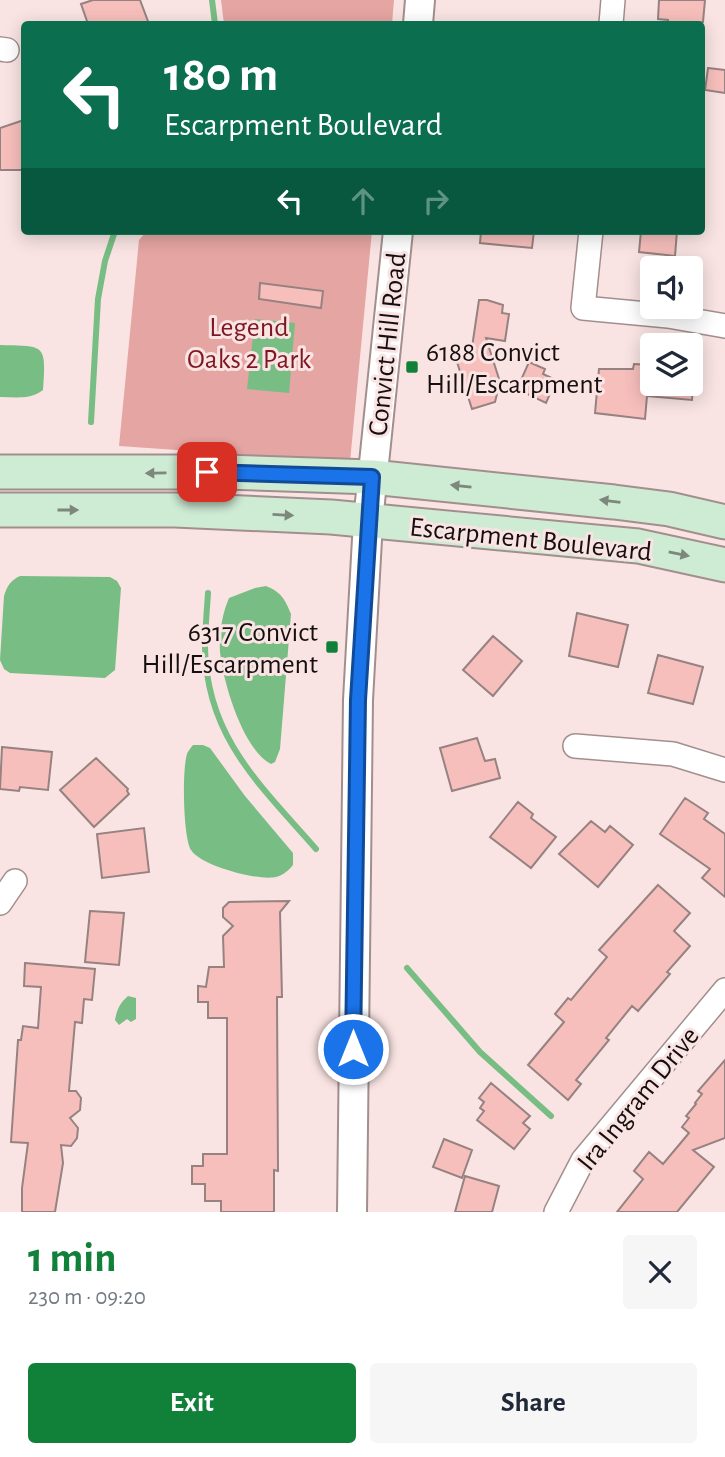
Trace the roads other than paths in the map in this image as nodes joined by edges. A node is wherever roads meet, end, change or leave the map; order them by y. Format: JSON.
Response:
{"nodes":[{"id":1,"x":420,"y":0,"type":"edge"},
{"id":2,"x":613,"y":0,"type":"edge"},
{"id":3,"x":418,"y":21,"type":"edge"},
{"id":4,"x":611,"y":21,"type":"edge"},
{"id":5,"x":398,"y":235,"type":"edge"},
{"id":6,"x":591,"y":235,"type":"edge"},
{"id":7,"x":725,"y":326,"type":"edge"},
{"id":8,"x":0,"y":472,"type":"edge"},
{"id":9,"x":372,"y":477,"type":"junction"},
{"id":10,"x":0,"y":510,"type":"edge"},
{"id":11,"x":368,"y":521,"type":"junction"},
{"id":12,"x":725,"y":522,"type":"edge"},
{"id":13,"x":725,"y":565,"type":"edge"},
{"id":14,"x":575,"y":746,"type":"dead end"},
{"id":15,"x":725,"y":770,"type":"edge"},
{"id":16,"x":15,"y":881,"type":"dead end"},
{"id":17,"x":0,"y":903,"type":"edge"},
{"id":18,"x":725,"y":990,"type":"edge"},
{"id":19,"x":352,"y":1212,"type":"edge"},
{"id":20,"x":556,"y":1212,"type":"edge"}],
"edges":[{"from":1,"to":3,"type":"street"},
{"from":2,"to":4,"type":"street"},
{"from":5,"to":9,"type":"street","name":"Convict Hill Road"},
{"from":6,"to":7,"type":"street"},
{"from":9,"to":8,"type":"main road","name":"Escarpment Boulevard","one_way":true},
{"from":9,"to":11,"type":"street","name":"Convict Hill Road"},
{"from":12,"to":9,"type":"main road","name":"Escarpment Boulevard","one_way":true},
{"from":10,"to":11,"type":"main road","name":"Escarpment Boulevard","one_way":true},
{"from":11,"to":13,"type":"main road","name":"Escarpment Boulevard","one_way":true},
{"from":11,"to":19,"type":"street","name":"Convict Hill Road"},
{"from":14,"to":15,"type":"street"},
{"from":16,"to":17,"type":"street"},
{"from":18,"to":20,"type":"street","name":"Ira Ingram Drive"}]}
